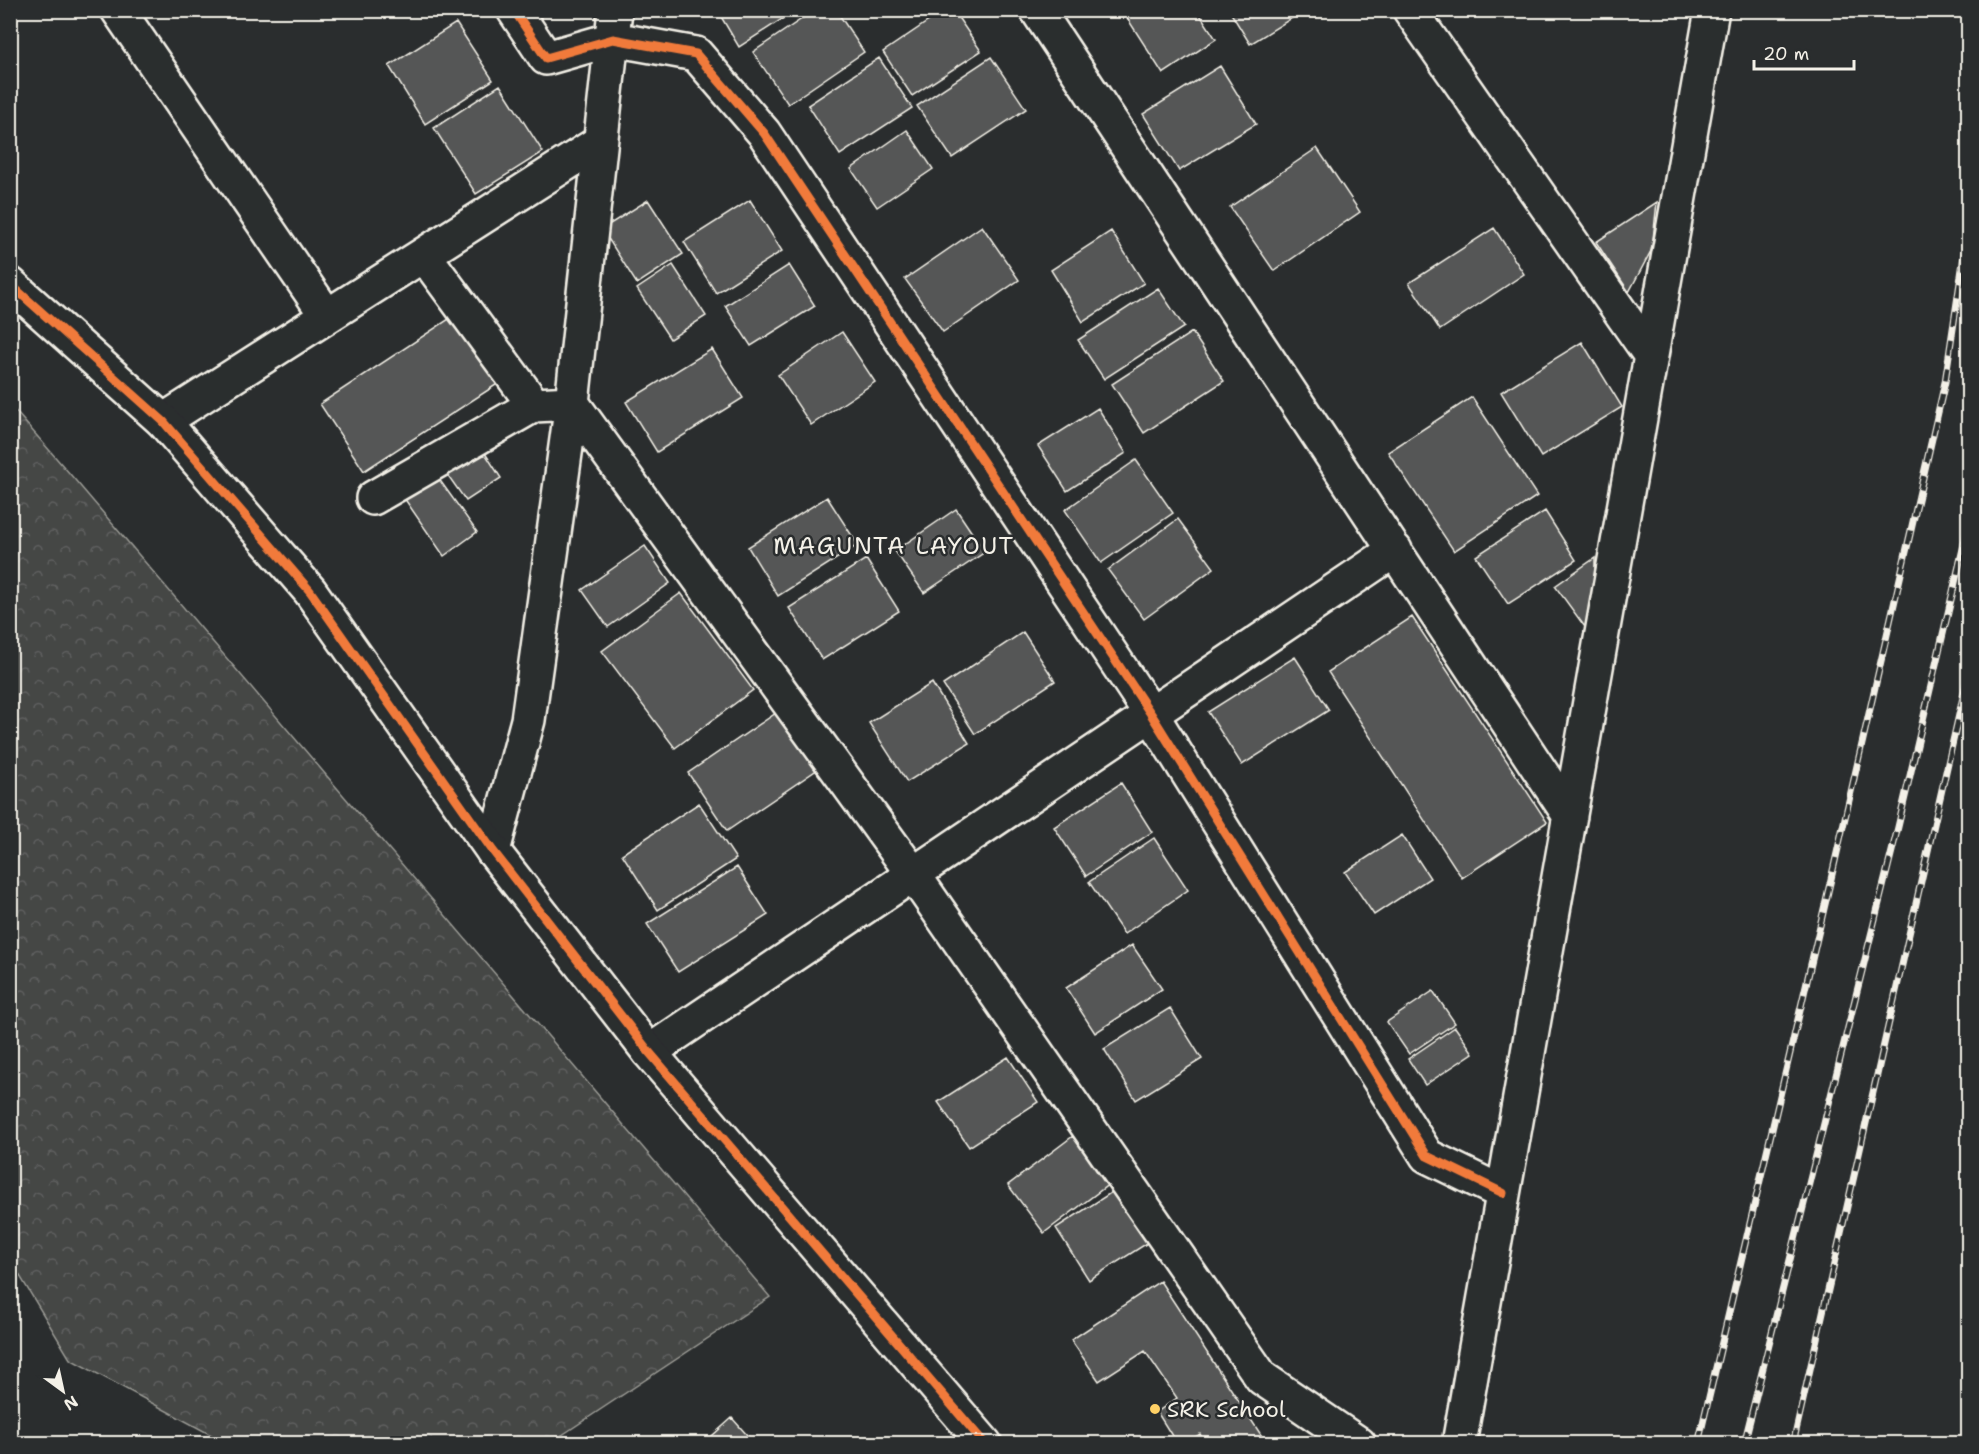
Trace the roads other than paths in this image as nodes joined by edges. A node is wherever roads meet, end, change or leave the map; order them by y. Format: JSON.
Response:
{"nodes":[{"id":1,"x":118,"y":10,"type":"edge"},
{"id":2,"x":514,"y":10,"type":"edge"},
{"id":3,"x":1037,"y":10,"type":"edge"},
{"id":4,"x":1410,"y":10,"type":"edge"},
{"id":5,"x":1712,"y":10,"type":"edge"},
{"id":6,"x":614,"y":25,"type":"edge"},
{"id":7,"x":600,"y":142,"type":"junction"},
{"id":8,"x":424,"y":255,"type":"junction"},
{"id":9,"x":10,"y":284,"type":"edge"},
{"id":10,"x":327,"y":316,"type":"junction"},
{"id":11,"x":1651,"y":357,"type":"junction"},
{"id":12,"x":572,"y":403,"type":"junction"},
{"id":13,"x":534,"y":405,"type":"junction"},
{"id":14,"x":162,"y":421,"type":"junction"},
{"id":15,"x":373,"y":498,"type":"dead end"},
{"id":16,"x":1395,"y":549,"type":"junction"},
{"id":17,"x":1151,"y":714,"type":"junction"},
{"id":18,"x":1570,"y":816,"type":"junction"},
{"id":19,"x":493,"y":851,"type":"junction"},
{"id":20,"x":913,"y":874,"type":"junction"},
{"id":21,"x":649,"y":1052,"type":"junction"},
{"id":22,"x":1503,"y":1193,"type":"junction"},
{"id":23,"x":985,"y":1443,"type":"edge"},
{"id":24,"x":1359,"y":1443,"type":"edge"},
{"id":25,"x":1459,"y":1443,"type":"edge"}],
"edges":[{"from":1,"to":10,"type":"street"},
{"from":2,"to":6,"type":"street"},
{"from":3,"to":16,"type":"street"},
{"from":4,"to":11,"type":"street"},
{"from":5,"to":11,"type":"street"},
{"from":6,"to":7,"type":"street"},
{"from":6,"to":17,"type":"street"},
{"from":7,"to":8,"type":"street"},
{"from":7,"to":12,"type":"street"},
{"from":8,"to":10,"type":"street"},
{"from":8,"to":13,"type":"street"},
{"from":9,"to":14,"type":"street"},
{"from":10,"to":14,"type":"street"},
{"from":11,"to":18,"type":"street"},
{"from":12,"to":13,"type":"street"},
{"from":12,"to":19,"type":"street"},
{"from":12,"to":20,"type":"street"},
{"from":13,"to":15,"type":"street"},
{"from":14,"to":19,"type":"street"},
{"from":16,"to":17,"type":"street"},
{"from":16,"to":18,"type":"street"},
{"from":17,"to":20,"type":"street"},
{"from":17,"to":22,"type":"street"},
{"from":18,"to":22,"type":"street"},
{"from":19,"to":21,"type":"street"},
{"from":20,"to":21,"type":"street"},
{"from":20,"to":24,"type":"street"},
{"from":21,"to":23,"type":"street"},
{"from":22,"to":25,"type":"street"}]}
